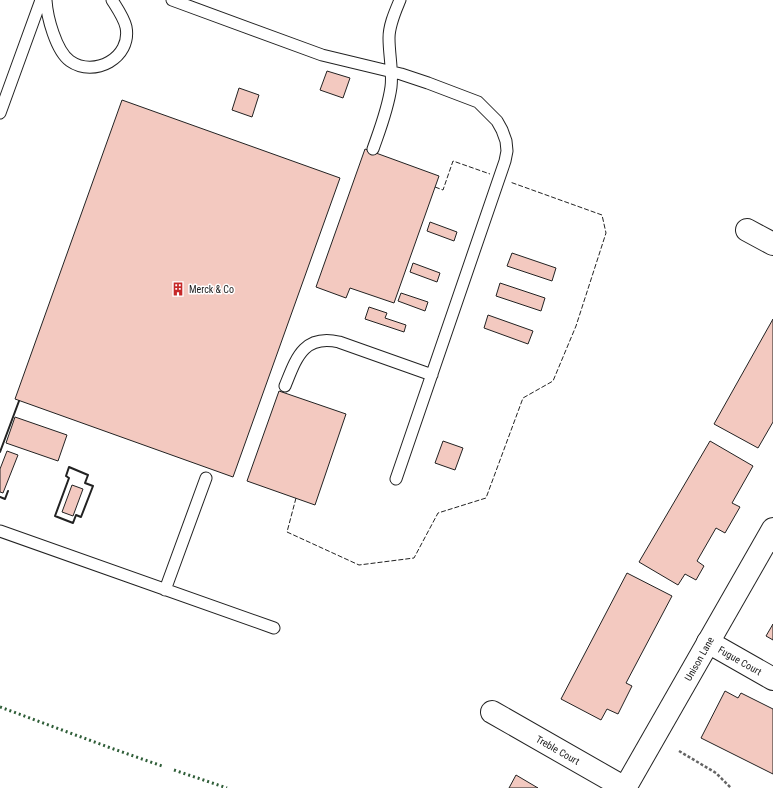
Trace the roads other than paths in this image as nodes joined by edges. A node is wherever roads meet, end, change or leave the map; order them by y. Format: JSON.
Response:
{"nodes":[{"id":1,"x":41,"y":0,"type":"edge"},
{"id":2,"x":46,"y":0,"type":"edge"},
{"id":3,"x":112,"y":0,"type":"edge"},
{"id":4,"x":172,"y":0,"type":"edge"},
{"id":5,"x":400,"y":0,"type":"edge"},
{"id":6,"x":392,"y":72,"type":"junction"},
{"id":7,"x":0,"y":113,"type":"edge"},
{"id":8,"x":373,"y":149,"type":"dead end"},
{"id":9,"x":747,"y":230,"type":"dead end"},
{"id":10,"x":773,"y":244,"type":"edge"},
{"id":11,"x":432,"y":375,"type":"junction"},
{"id":12,"x":285,"y":386,"type":"dead end"},
{"id":13,"x":206,"y":478,"type":"dead end"},
{"id":14,"x":396,"y":479,"type":"dead end"},
{"id":15,"x":773,"y":529,"type":"edge"},
{"id":16,"x":0,"y":531,"type":"edge"},
{"id":17,"x":165,"y":590,"type":"junction"},
{"id":18,"x":274,"y":628,"type":"dead end"},
{"id":19,"x":708,"y":642,"type":"junction"},
{"id":20,"x":773,"y":679,"type":"edge"},
{"id":21,"x":492,"y":712,"type":"dead end"},
{"id":22,"x":625,"y":788,"type":"edge"}],
"edges":[{"from":1,"to":7,"type":"lane"},
{"from":2,"to":3,"type":"lane"},
{"from":4,"to":6,"type":"lane"},
{"from":5,"to":6,"type":"lane"},
{"from":6,"to":8,"type":"lane"},
{"from":6,"to":11,"type":"lane"},
{"from":9,"to":10,"type":"street"},
{"from":11,"to":12,"type":"lane"},
{"from":11,"to":14,"type":"lane"},
{"from":13,"to":17,"type":"lane"},
{"from":15,"to":19,"type":"street","name":"Unison Lane"},
{"from":16,"to":17,"type":"lane"},
{"from":17,"to":18,"type":"lane"},
{"from":19,"to":20,"type":"street","name":"Fugue Court"},
{"from":19,"to":22,"type":"street","name":"Unison Lane"},
{"from":21,"to":22,"type":"street","name":"Treble Court"}]}
